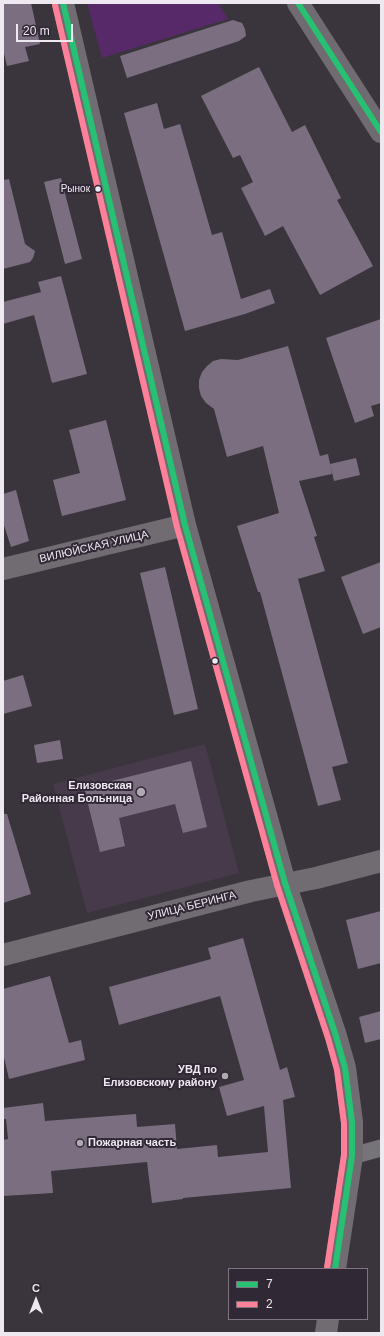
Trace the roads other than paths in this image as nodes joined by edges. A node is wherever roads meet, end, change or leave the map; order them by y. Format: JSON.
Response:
{"nodes":[{"id":1,"x":63,"y":3,"type":"edge"},
{"id":2,"x":298,"y":3,"type":"edge"},
{"id":3,"x":381,"y":132,"type":"edge"},
{"id":4,"x":185,"y":525,"type":"junction"},
{"id":5,"x":3,"y":569,"type":"edge"},
{"id":6,"x":381,"y":861,"type":"edge"},
{"id":7,"x":285,"y":883,"type":"junction"},
{"id":8,"x":3,"y":955,"type":"edge"},
{"id":9,"x":381,"y":1148,"type":"edge"},
{"id":10,"x":352,"y":1156,"type":"junction"},
{"id":11,"x":335,"y":1268,"type":"edge"},
{"id":12,"x":328,"y":1320,"type":"edge"},
{"id":13,"x":326,"y":1333,"type":"edge"}],
"edges":[{"from":1,"to":4,"type":"main road"},
{"from":2,"to":3,"type":"main road"},
{"from":4,"to":5,"type":"main road","name":"ВИЛЮЙСКАЯ УЛИЦА"},
{"from":4,"to":7,"type":"main road"},
{"from":6,"to":7,"type":"main road","name":"УЛИЦА БЕРИНГА"},
{"from":7,"to":8,"type":"main road","name":"УЛИЦА БЕРИНГА"},
{"from":7,"to":10,"type":"main road"},
{"from":9,"to":10,"type":"street"},
{"from":10,"to":11,"type":"main road"},
{"from":12,"to":13,"type":"main road"}]}
